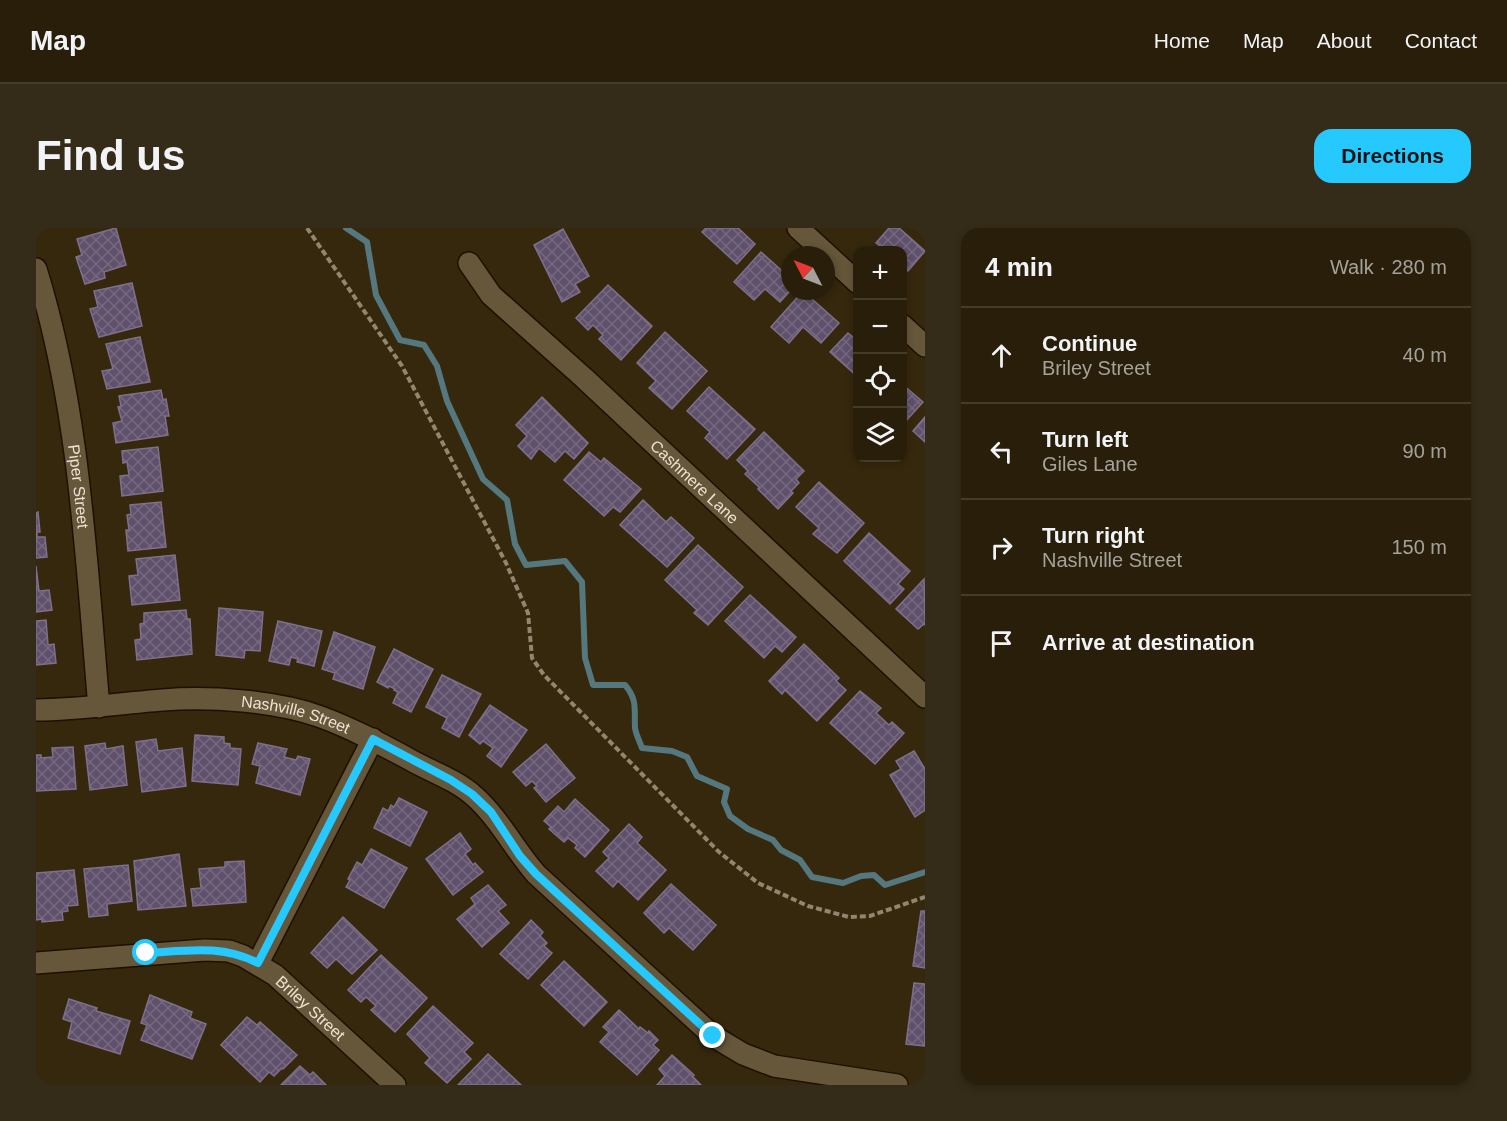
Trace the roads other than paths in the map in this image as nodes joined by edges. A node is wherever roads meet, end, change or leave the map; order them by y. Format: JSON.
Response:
{"nodes":[{"id":1,"x":798,"y":228,"type":"edge"},
{"id":2,"x":469,"y":263,"type":"dead end"},
{"id":3,"x":36,"y":269,"type":"edge"},
{"id":4,"x":853,"y":278,"type":"edge"},
{"id":5,"x":907,"y":329,"type":"edge"},
{"id":6,"x":925,"y":346,"type":"edge"},
{"id":7,"x":925,"y":697,"type":"edge"},
{"id":8,"x":99,"y":707,"type":"junction"},
{"id":9,"x":36,"y":710,"type":"edge"},
{"id":10,"x":373,"y":739,"type":"junction"},
{"id":11,"x":36,"y":963,"type":"edge"},
{"id":12,"x":258,"y":963,"type":"junction"},
{"id":13,"x":395,"y":1085,"type":"edge"},
{"id":14,"x":897,"y":1085,"type":"edge"}],
"edges":[{"from":1,"to":4,"type":"street"},
{"from":2,"to":7,"type":"street","name":"Cashmere Lane"},
{"from":3,"to":8,"type":"street","name":"Piper Street"},
{"from":5,"to":6,"type":"street"},
{"from":8,"to":9,"type":"street","name":"Nashville Street"},
{"from":8,"to":10,"type":"street","name":"Nashville Street"},
{"from":10,"to":12,"type":"street"},
{"from":10,"to":14,"type":"street","name":"Nashville Street"},
{"from":11,"to":12,"type":"street","name":"Briley Street"},
{"from":12,"to":13,"type":"street","name":"Briley Street"}]}
